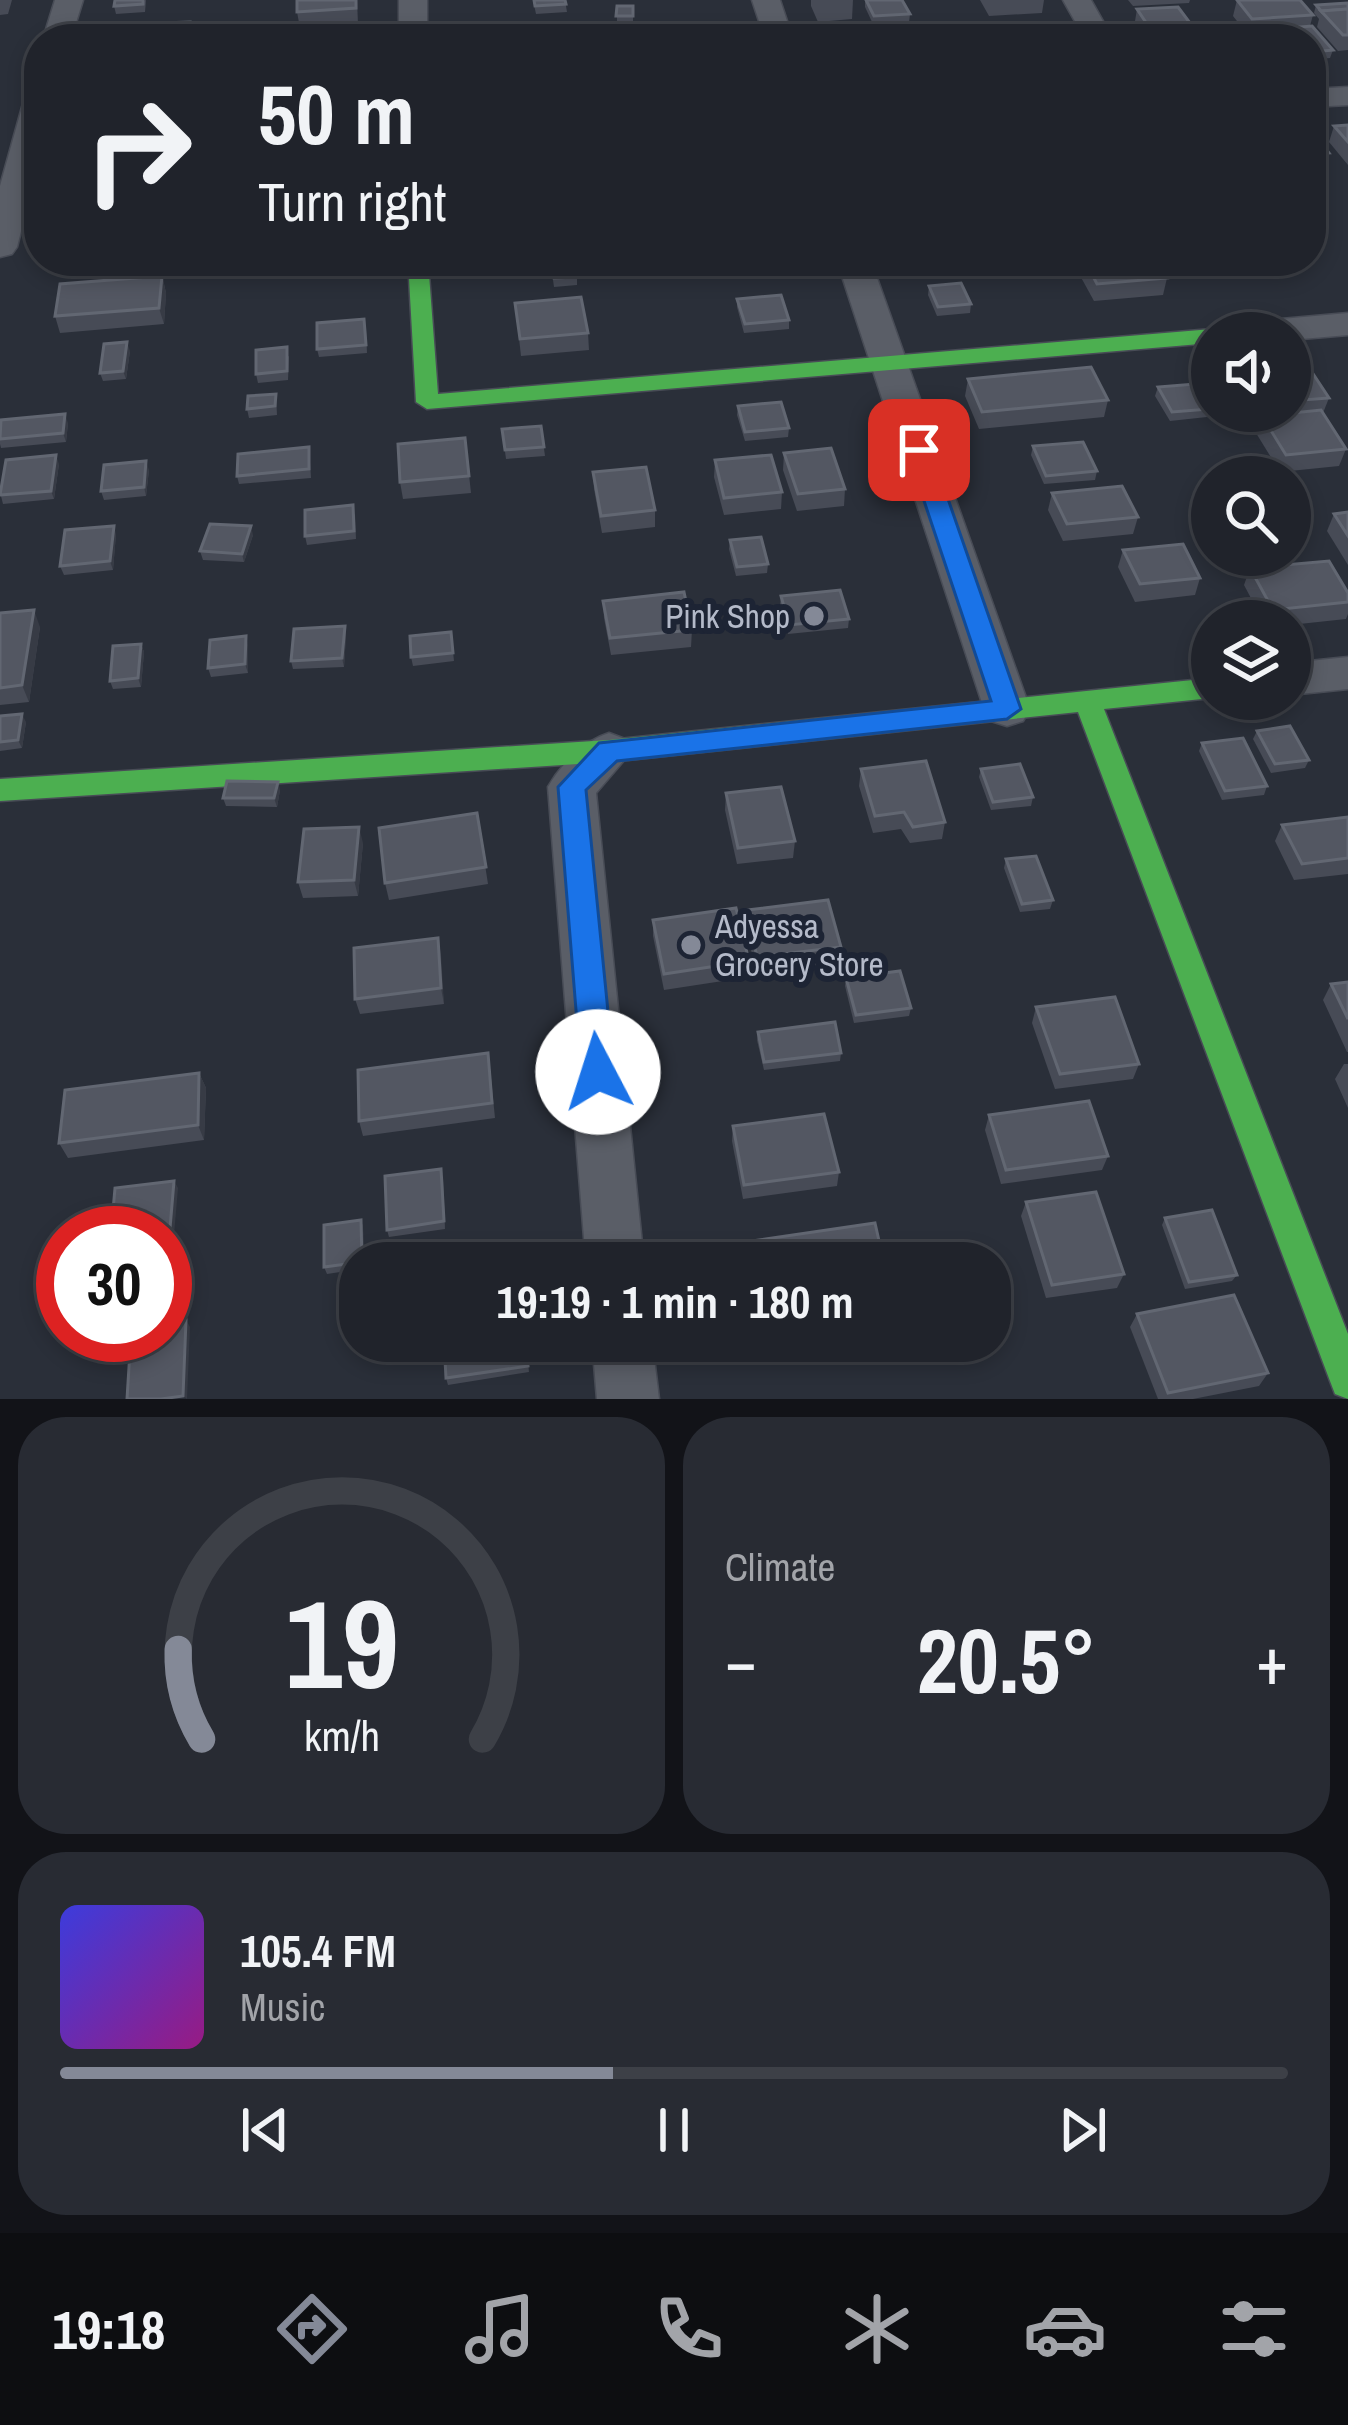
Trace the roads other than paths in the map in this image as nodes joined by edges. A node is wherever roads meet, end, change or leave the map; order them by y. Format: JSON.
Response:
{"nodes":[{"id":1,"x":18,"y":186,"type":"edge"},
{"id":2,"x":0,"y":248,"type":"edge"},
{"id":3,"x":419,"y":276,"type":"edge"},
{"id":4,"x":859,"y":276,"type":"edge"},
{"id":5,"x":1348,"y":324,"type":"edge"},
{"id":6,"x":1311,"y":327,"type":"edge"},
{"id":7,"x":1191,"y":338,"type":"edge"},
{"id":8,"x":890,"y":364,"type":"junction"},
{"id":9,"x":1348,"y":674,"type":"edge"},
{"id":10,"x":1311,"y":678,"type":"edge"},
{"id":11,"x":1191,"y":690,"type":"edge"},
{"id":12,"x":1087,"y":701,"type":"junction"},
{"id":13,"x":1007,"y":709,"type":"junction"},
{"id":14,"x":609,"y":751,"type":"junction"},
{"id":15,"x":0,"y":790,"type":"edge"},
{"id":16,"x":613,"y":1242,"type":"edge"},
{"id":17,"x":624,"y":1362,"type":"edge"},
{"id":18,"x":1348,"y":1381,"type":"edge"},
{"id":19,"x":628,"y":1399,"type":"edge"}],
"edges":[{"from":1,"to":2,"type":"street"},
{"from":3,"to":8,"type":"street"},
{"from":4,"to":8,"type":"street"},
{"from":5,"to":6,"type":"street"},
{"from":7,"to":8,"type":"street"},
{"from":8,"to":13,"type":"street"},
{"from":9,"to":10,"type":"street"},
{"from":11,"to":12,"type":"street"},
{"from":12,"to":13,"type":"street"},
{"from":12,"to":18,"type":"street"},
{"from":13,"to":14,"type":"street"},
{"from":14,"to":15,"type":"street"},
{"from":14,"to":16,"type":"street"},
{"from":17,"to":19,"type":"street"}]}
